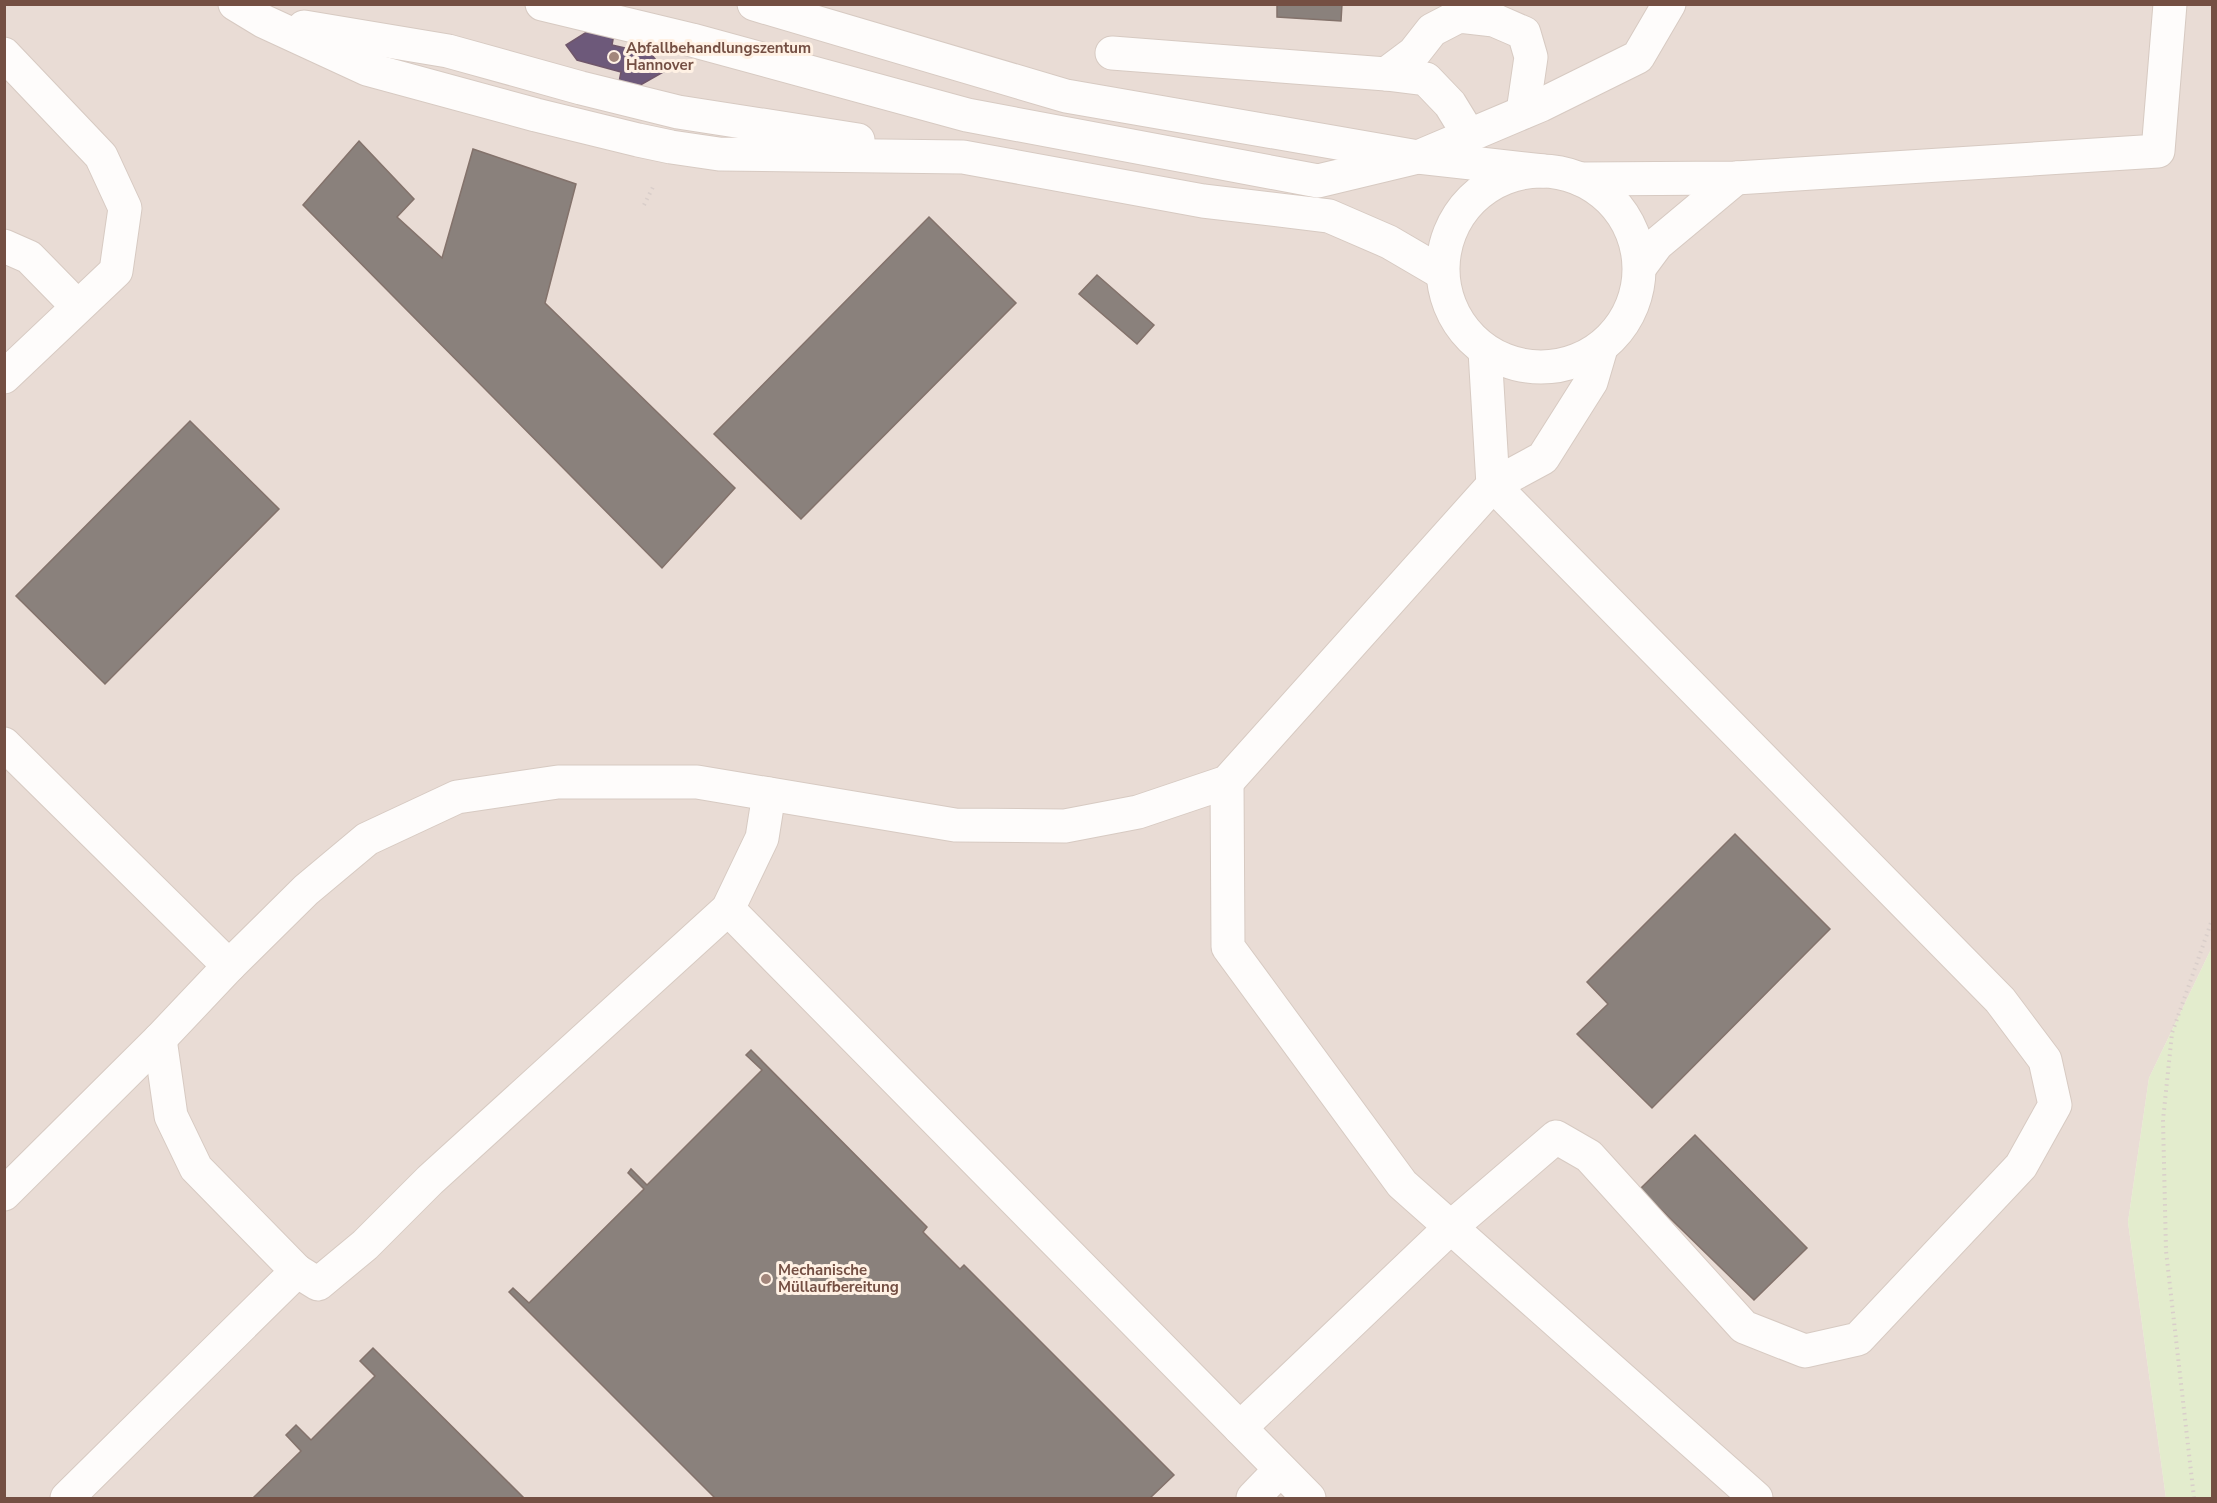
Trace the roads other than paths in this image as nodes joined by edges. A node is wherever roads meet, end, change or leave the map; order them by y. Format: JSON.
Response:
{"nodes":[{"id":1,"x":235,"y":4,"type":"edge"},
{"id":2,"x":542,"y":4,"type":"edge"},
{"id":3,"x":754,"y":4,"type":"edge"},
{"id":4,"x":1670,"y":4,"type":"edge"},
{"id":5,"x":2170,"y":4,"type":"edge"},
{"id":6,"x":1112,"y":53,"type":"dead end"},
{"id":7,"x":4,"y":54,"type":"edge"},
{"id":8,"x":1386,"y":74,"type":"junction"},
{"id":9,"x":1523,"y":112,"type":"junction"},
{"id":10,"x":1469,"y":135,"type":"junction"},
{"id":11,"x":1418,"y":157,"type":"junction"},
{"id":12,"x":1543,"y":171,"type":"junction"},
{"id":13,"x":1736,"y":178,"type":"junction"},
{"id":14,"x":1580,"y":179,"type":"junction"},
{"id":15,"x":4,"y":246,"type":"edge"},
{"id":16,"x":1640,"y":267,"type":"junction"},
{"id":17,"x":1442,"y":273,"type":"junction"},
{"id":18,"x":77,"y":306,"type":"junction"},
{"id":19,"x":1601,"y":348,"type":"junction"},
{"id":20,"x":1485,"y":351,"type":"junction"},
{"id":21,"x":4,"y":377,"type":"edge"},
{"id":22,"x":1493,"y":485,"type":"junction"},
{"id":23,"x":4,"y":744,"type":"edge"},
{"id":24,"x":1227,"y":782,"type":"junction"},
{"id":25,"x":770,"y":794,"type":"junction"},
{"id":26,"x":728,"y":909,"type":"junction"},
{"id":27,"x":229,"y":966,"type":"junction"},
{"id":28,"x":160,"y":1039,"type":"junction"},
{"id":29,"x":4,"y":1194,"type":"edge"},
{"id":30,"x":1451,"y":1227,"type":"junction"},
{"id":31,"x":297,"y":1271,"type":"junction"},
{"id":32,"x":1240,"y":1428,"type":"junction"},
{"id":33,"x":1280,"y":1470,"type":"junction"},
{"id":34,"x":67,"y":1498,"type":"edge"},
{"id":35,"x":1253,"y":1498,"type":"edge"},
{"id":36,"x":1309,"y":1498,"type":"edge"},
{"id":37,"x":1756,"y":1498,"type":"edge"}],
"edges":[{"from":1,"to":17,"type":"lane"},
{"from":2,"to":11,"type":"lane"},
{"from":3,"to":11,"type":"lane"},
{"from":4,"to":9,"type":"lane"},
{"from":5,"to":13,"type":"lane"},
{"from":6,"to":8,"type":"lane"},
{"from":7,"to":18,"type":"lane"},
{"from":8,"to":9,"type":"lane"},
{"from":8,"to":10,"type":"lane"},
{"from":9,"to":10,"type":"lane"},
{"from":10,"to":11,"type":"lane"},
{"from":11,"to":12,"type":"lane"},
{"from":12,"to":14,"type":"lane"},
{"from":12,"to":17,"type":"lane"},
{"from":13,"to":14,"type":"lane"},
{"from":13,"to":16,"type":"lane"},
{"from":14,"to":16,"type":"lane"},
{"from":15,"to":18,"type":"lane"},
{"from":16,"to":19,"type":"lane"},
{"from":17,"to":20,"type":"lane"},
{"from":18,"to":21,"type":"lane"},
{"from":19,"to":20,"type":"lane"},
{"from":19,"to":22,"type":"lane"},
{"from":20,"to":22,"type":"lane"},
{"from":22,"to":24,"type":"lane"},
{"from":22,"to":30,"type":"lane"},
{"from":23,"to":27,"type":"lane"},
{"from":24,"to":25,"type":"lane"},
{"from":24,"to":30,"type":"lane"},
{"from":25,"to":26,"type":"lane"},
{"from":25,"to":27,"type":"lane"},
{"from":26,"to":31,"type":"lane"},
{"from":26,"to":32,"type":"lane"},
{"from":27,"to":28,"type":"lane"},
{"from":28,"to":29,"type":"lane"},
{"from":28,"to":31,"type":"lane"},
{"from":30,"to":32,"type":"lane"},
{"from":30,"to":37,"type":"lane"},
{"from":31,"to":34,"type":"lane"},
{"from":32,"to":33,"type":"lane"},
{"from":33,"to":35,"type":"lane"},
{"from":33,"to":36,"type":"lane"}]}
